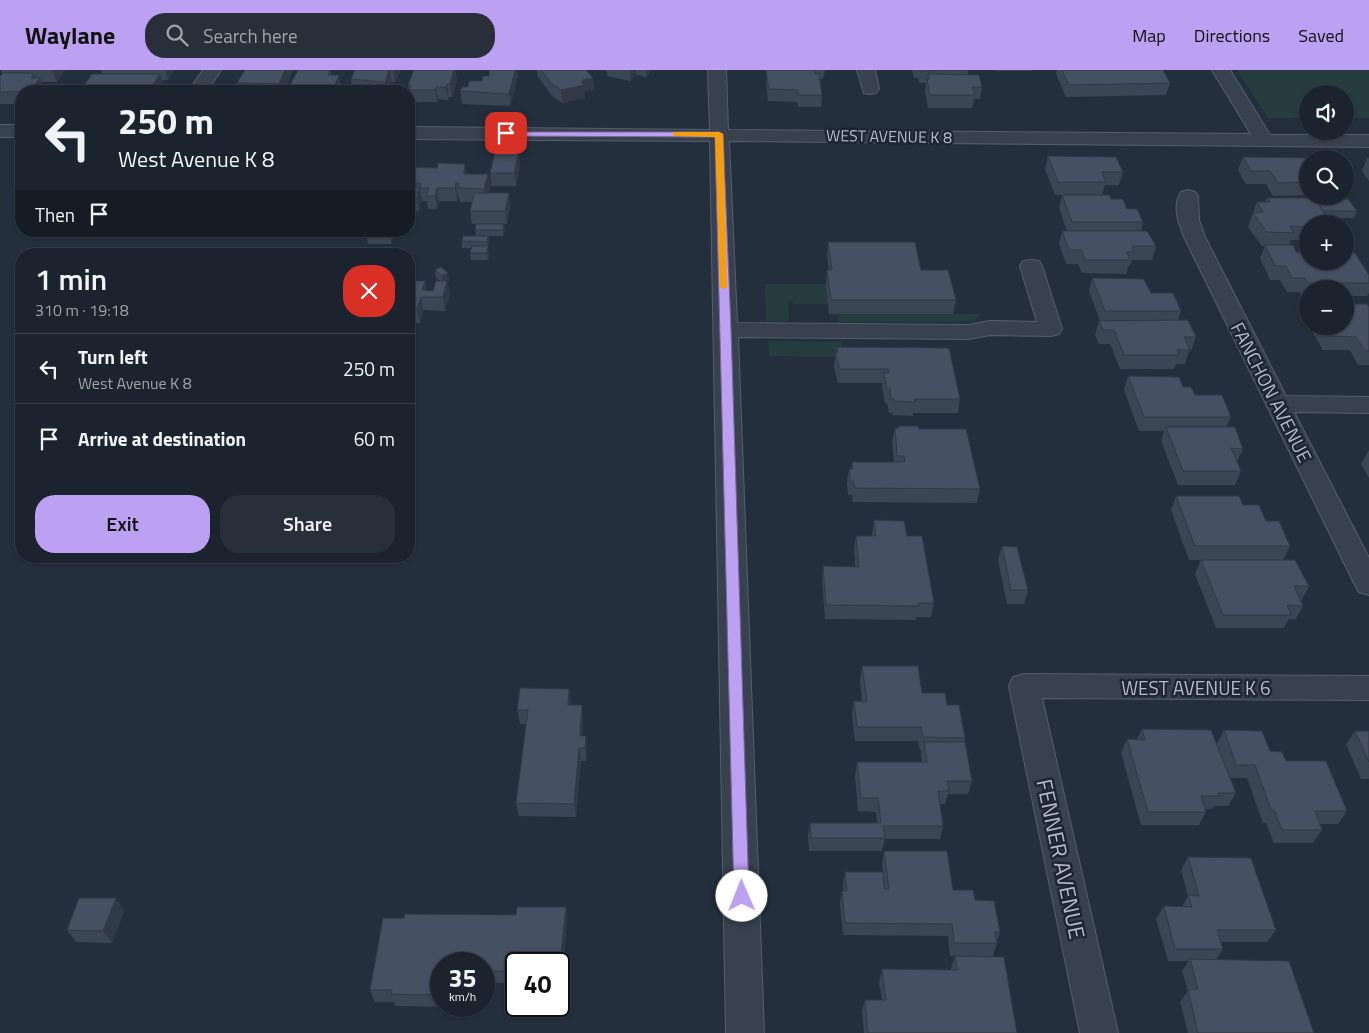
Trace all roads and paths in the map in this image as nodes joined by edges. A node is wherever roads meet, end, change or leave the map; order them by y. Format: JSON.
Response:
{"nodes":[{"id":1,"x":212,"y":70,"type":"edge"},
{"id":2,"x":717,"y":70,"type":"edge"},
{"id":3,"x":866,"y":70,"type":"edge"},
{"id":4,"x":1221,"y":70,"type":"edge"},
{"id":5,"x":202,"y":85,"type":"edge"},
{"id":6,"x":870,"y":89,"type":"dead end"},
{"id":7,"x":0,"y":131,"type":"edge"},
{"id":8,"x":15,"y":131,"type":"edge"},
{"id":9,"x":415,"y":133,"type":"edge"},
{"id":10,"x":719,"y":134,"type":"junction"},
{"id":11,"x":1264,"y":140,"type":"junction"},
{"id":12,"x":1369,"y":141,"type":"edge"},
{"id":13,"x":1188,"y":196,"type":"dead end"},
{"id":14,"x":1031,"y":266,"type":"dead end"},
{"id":15,"x":726,"y":330,"type":"junction"},
{"id":16,"x":1279,"y":404,"type":"junction"},
{"id":17,"x":1369,"y":405,"type":"edge"},
{"id":18,"x":1369,"y":585,"type":"edge"},
{"id":19,"x":1024,"y":686,"type":"joint"},
{"id":20,"x":1369,"y":688,"type":"edge"},
{"id":21,"x":745,"y":1033,"type":"edge"},
{"id":22,"x":1099,"y":1033,"type":"edge"}],
"edges":[{"from":1,"to":5,"type":"street"},
{"from":2,"to":10,"type":"street"},
{"from":3,"to":6,"type":"street"},
{"from":4,"to":11,"type":"street"},
{"from":7,"to":8,"type":"street"},
{"from":9,"to":10,"type":"street","name":"WEST AVENUE K 8"},
{"from":10,"to":11,"type":"street","name":"WEST AVENUE K 8"},
{"from":10,"to":15,"type":"street"},
{"from":11,"to":12,"type":"street","name":"WEST AVENUE K 8"},
{"from":13,"to":16,"type":"street","name":"FANCHON AVENUE"},
{"from":14,"to":15,"type":"street"},
{"from":15,"to":21,"type":"street"},
{"from":16,"to":17,"type":"street"},
{"from":16,"to":18,"type":"street","name":"FANCHON AVENUE"},
{"from":19,"to":20,"type":"street","name":"WEST AVENUE K 6"},
{"from":19,"to":22,"type":"street","name":"FENNER AVENUE"}]}
